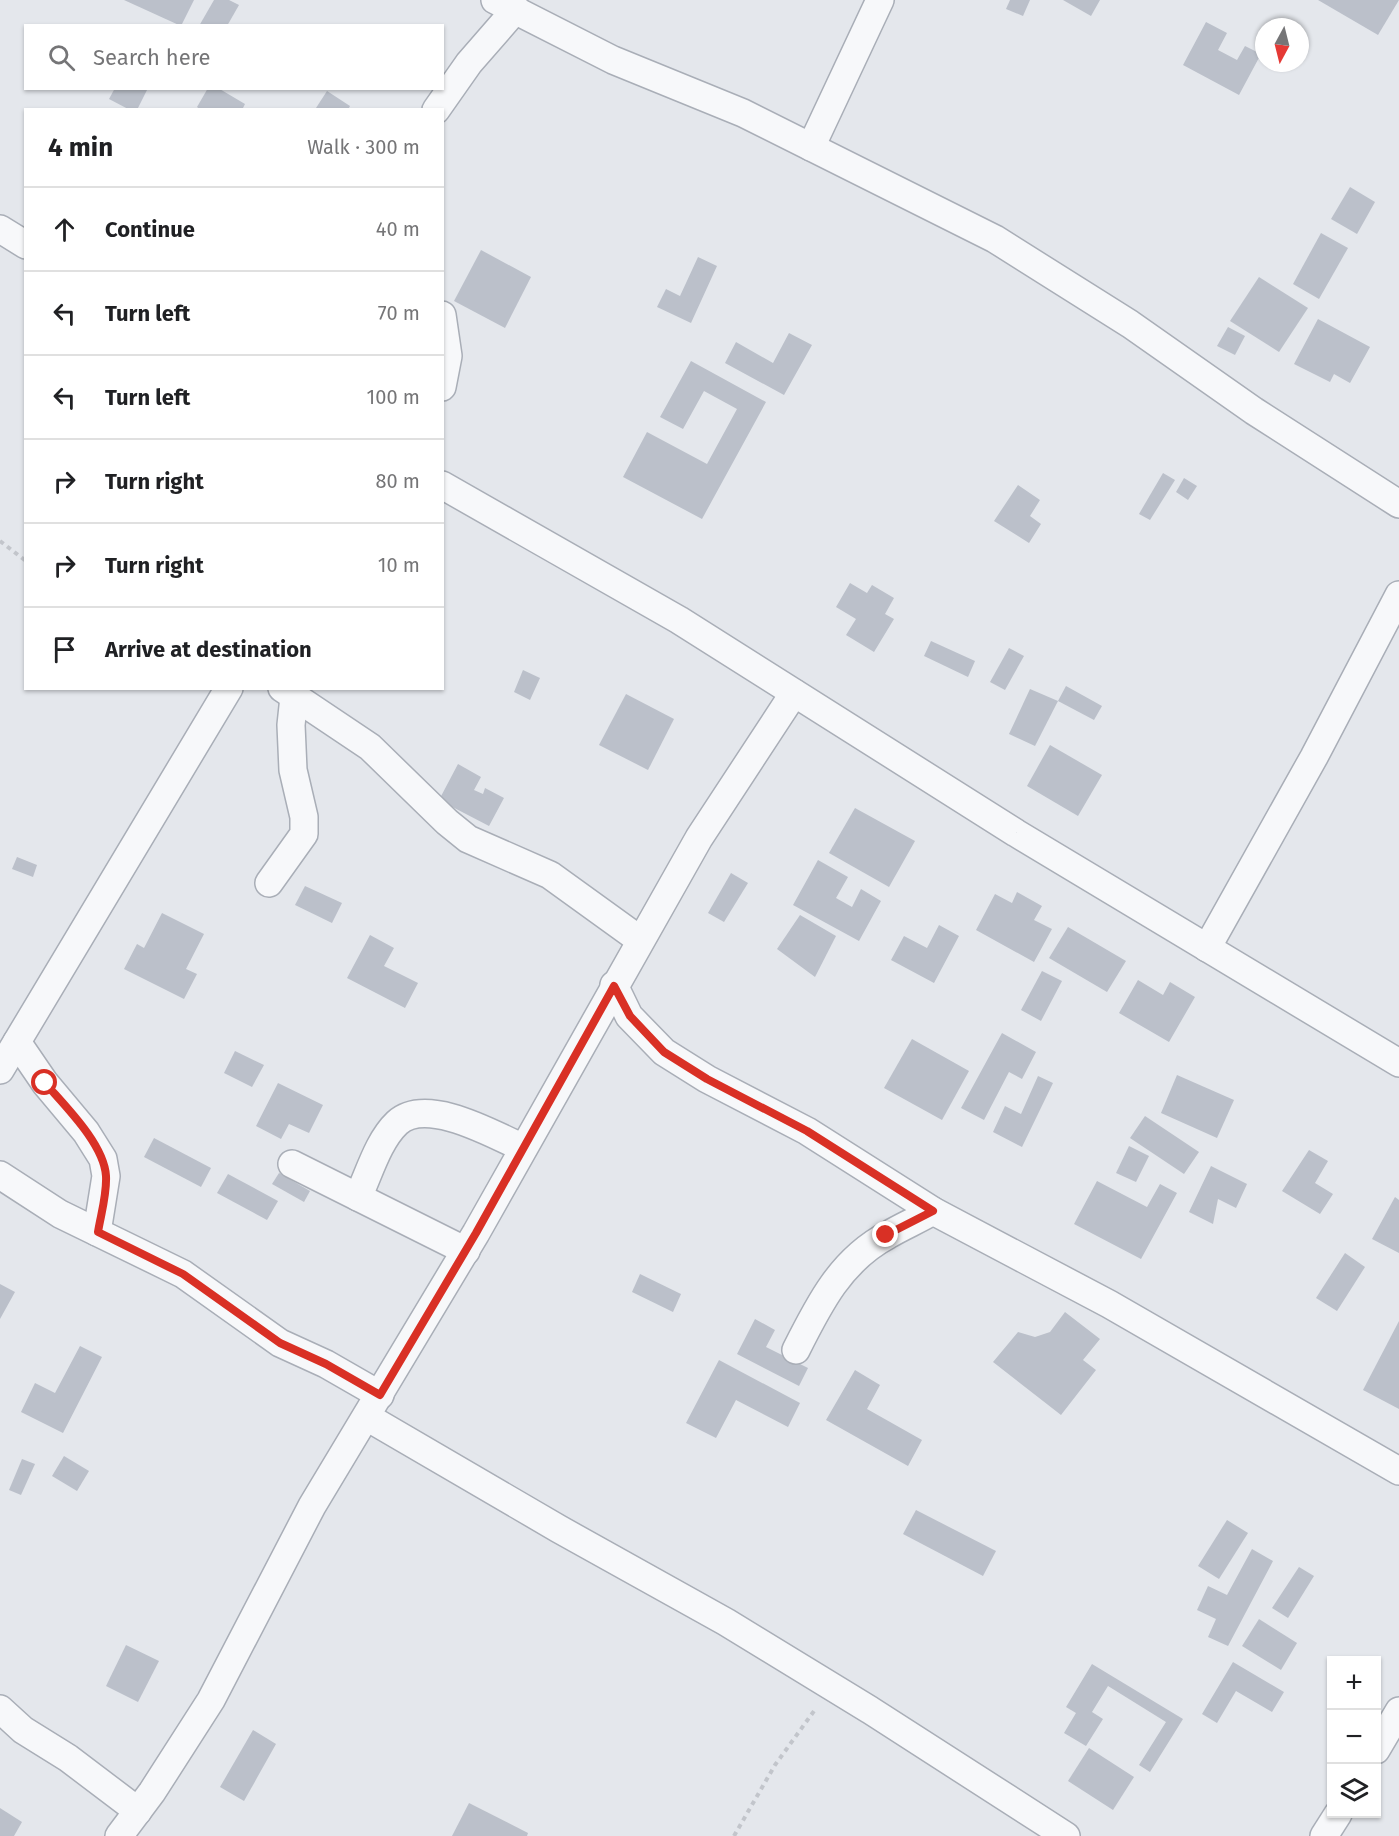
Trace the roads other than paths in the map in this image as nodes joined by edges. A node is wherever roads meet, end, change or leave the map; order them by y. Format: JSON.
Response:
{"nodes":[{"id":1,"x":880,"y":0,"type":"edge"},
{"id":2,"x":505,"y":4,"type":"edge"},
{"id":3,"x":437,"y":108,"type":"edge"},
{"id":4,"x":811,"y":147,"type":"junction"},
{"id":5,"x":0,"y":229,"type":"edge"},
{"id":6,"x":24,"y":244,"type":"edge"},
{"id":7,"x":444,"y":329,"type":"edge"},
{"id":8,"x":444,"y":377,"type":"edge"},
{"id":9,"x":444,"y":486,"type":"edge"},
{"id":10,"x":1399,"y":504,"type":"edge"},
{"id":11,"x":1399,"y":595,"type":"edge"},
{"id":12,"x":228,"y":690,"type":"edge"},
{"id":13,"x":288,"y":693,"type":"edge"},
{"id":14,"x":794,"y":693,"type":"junction"},
{"id":15,"x":269,"y":883,"type":"dead end"},
{"id":16,"x":640,"y":940,"type":"junction"},
{"id":17,"x":1207,"y":948,"type":"junction"},
{"id":18,"x":614,"y":986,"type":"junction"},
{"id":19,"x":17,"y":1042,"type":"junction"},
{"id":20,"x":1399,"y":1063,"type":"edge"},
{"id":21,"x":0,"y":1070,"type":"edge"},
{"id":22,"x":523,"y":1148,"type":"junction"},
{"id":23,"x":292,"y":1164,"type":"dead end"},
{"id":24,"x":0,"y":1175,"type":"edge"},
{"id":25,"x":358,"y":1197,"type":"junction"},
{"id":26,"x":933,"y":1211,"type":"junction"},
{"id":27,"x":98,"y":1232,"type":"junction"},
{"id":28,"x":466,"y":1251,"type":"junction"},
{"id":29,"x":796,"y":1350,"type":"dead end"},
{"id":30,"x":374,"y":1406,"type":"junction"},
{"id":31,"x":1399,"y":1471,"type":"edge"},
{"id":32,"x":0,"y":1709,"type":"edge"},
{"id":33,"x":1399,"y":1711,"type":"edge"},
{"id":34,"x":1381,"y":1743,"type":"edge"},
{"id":35,"x":1335,"y":1818,"type":"edge"},
{"id":36,"x":127,"y":1828,"type":"edge"},
{"id":37,"x":1066,"y":1836,"type":"edge"},
{"id":38,"x":1324,"y":1836,"type":"edge"}],
"edges":[{"from":1,"to":4,"type":"street"},
{"from":2,"to":3,"type":"street"},
{"from":2,"to":4,"type":"street"},
{"from":4,"to":10,"type":"street"},
{"from":5,"to":6,"type":"street"},
{"from":7,"to":8,"type":"street"},
{"from":9,"to":14,"type":"street"},
{"from":11,"to":17,"type":"street"},
{"from":12,"to":19,"type":"street"},
{"from":13,"to":15,"type":"street"},
{"from":13,"to":16,"type":"street"},
{"from":14,"to":16,"type":"street"},
{"from":14,"to":17,"type":"street"},
{"from":16,"to":18,"type":"street"},
{"from":17,"to":20,"type":"street"},
{"from":18,"to":22,"type":"street"},
{"from":18,"to":26,"type":"street"},
{"from":19,"to":21,"type":"street"},
{"from":19,"to":27,"type":"street"},
{"from":22,"to":25,"type":"street"},
{"from":22,"to":28,"type":"street"},
{"from":23,"to":25,"type":"street"},
{"from":24,"to":27,"type":"street"},
{"from":25,"to":28,"type":"street"},
{"from":26,"to":29,"type":"street"},
{"from":26,"to":31,"type":"street"},
{"from":27,"to":30,"type":"street"},
{"from":28,"to":30,"type":"street"},
{"from":30,"to":36,"type":"street"},
{"from":30,"to":37,"type":"street"},
{"from":32,"to":36,"type":"street"},
{"from":33,"to":34,"type":"street"},
{"from":35,"to":38,"type":"street"}]}
